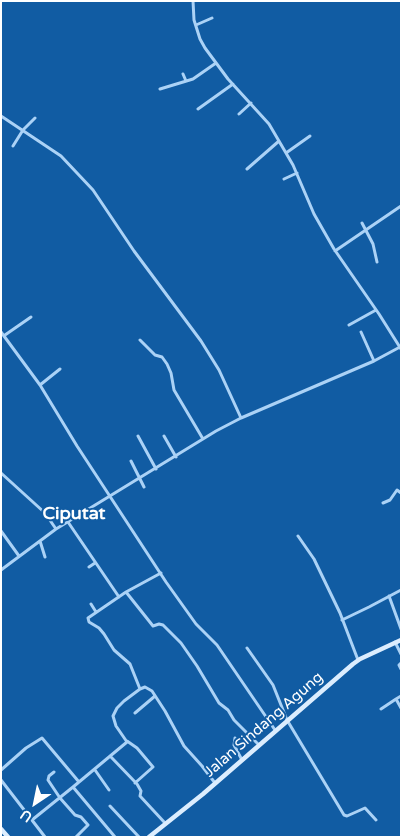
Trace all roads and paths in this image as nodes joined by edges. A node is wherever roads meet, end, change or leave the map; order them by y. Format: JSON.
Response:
{"nodes":[{"id":1,"x":193,"y":1,"type":"edge"},
{"id":2,"x":212,"y":18,"type":"dead end"},
{"id":3,"x":196,"y":26,"type":"junction"},
{"id":4,"x":216,"y":63,"type":"junction"},
{"id":5,"x":183,"y":74,"type":"dead end"},
{"id":6,"x":186,"y":81,"type":"junction"},
{"id":7,"x":232,"y":84,"type":"junction"},
{"id":8,"x":160,"y":89,"type":"dead end"},
{"id":9,"x":251,"y":104,"type":"junction"},
{"id":10,"x":198,"y":109,"type":"dead end"},
{"id":11,"x":239,"y":114,"type":"dead end"},
{"id":12,"x":1,"y":116,"type":"edge"},
{"id":13,"x":35,"y":118,"type":"dead end"},
{"id":14,"x":23,"y":130,"type":"junction"},
{"id":15,"x":310,"y":136,"type":"dead end"},
{"id":16,"x":279,"y":141,"type":"junction"},
{"id":17,"x":13,"y":146,"type":"dead end"},
{"id":18,"x":286,"y":153,"type":"junction"},
{"id":19,"x":246,"y":169,"type":"dead end"},
{"id":20,"x":297,"y":172,"type":"junction"},
{"id":21,"x":284,"y":179,"type":"dead end"},
{"id":22,"x":401,"y":206,"type":"edge"},
{"id":23,"x":362,"y":223,"type":"dead end"},
{"id":24,"x":366,"y":229,"type":"junction"},
{"id":25,"x":335,"y":251,"type":"junction"},
{"id":26,"x":377,"y":262,"type":"dead end"},
{"id":27,"x":376,"y":310,"type":"junction"},
{"id":28,"x":31,"y":317,"type":"dead end"},
{"id":29,"x":349,"y":325,"type":"dead end"},
{"id":30,"x":1,"y":332,"type":"edge"},
{"id":31,"x":361,"y":332,"type":"dead end"},
{"id":32,"x":5,"y":335,"type":"junction"},
{"id":33,"x":140,"y":340,"type":"dead end"},
{"id":34,"x":400,"y":348,"type":"edge"},
{"id":35,"x":374,"y":361,"type":"junction"},
{"id":36,"x":60,"y":369,"type":"dead end"},
{"id":37,"x":40,"y":385,"type":"junction"},
{"id":38,"x":241,"y":418,"type":"junction"},
{"id":39,"x":138,"y":436,"type":"dead end"},
{"id":40,"x":164,"y":436,"type":"dead end"},
{"id":41,"x":203,"y":438,"type":"junction"},
{"id":42,"x":176,"y":457,"type":"junction"},
{"id":43,"x":131,"y":461,"type":"dead end"},
{"id":44,"x":156,"y":469,"type":"junction"},
{"id":45,"x":1,"y":473,"type":"edge"},
{"id":46,"x":140,"y":478,"type":"junction"},
{"id":47,"x":144,"y":487,"type":"dead end"},
{"id":48,"x":401,"y":493,"type":"edge"},
{"id":49,"x":110,"y":497,"type":"junction"},
{"id":50,"x":383,"y":503,"type":"dead end"},
{"id":51,"x":68,"y":522,"type":"junction"},
{"id":52,"x":56,"y":529,"type":"junction"},
{"id":53,"x":1,"y":531,"type":"edge"},
{"id":54,"x":298,"y":536,"type":"dead end"},
{"id":55,"x":40,"y":541,"type":"junction"},
{"id":56,"x":45,"y":557,"type":"dead end"},
{"id":57,"x":16,"y":558,"type":"junction"},
{"id":58,"x":95,"y":563,"type":"junction"},
{"id":59,"x":89,"y":567,"type":"dead end"},
{"id":60,"x":1,"y":570,"type":"edge"},
{"id":61,"x":161,"y":573,"type":"junction"},
{"id":62,"x":401,"y":590,"type":"edge"},
{"id":63,"x":126,"y":592,"type":"junction"},
{"id":64,"x":389,"y":596,"type":"junction"},
{"id":65,"x":119,"y":597,"type":"junction"},
{"id":66,"x":91,"y":604,"type":"dead end"},
{"id":67,"x":96,"y":612,"type":"junction"},
{"id":68,"x":342,"y":620,"type":"junction"},
{"id":69,"x":401,"y":629,"type":"edge"},
{"id":70,"x":401,"y":640,"type":"edge"},
{"id":71,"x":395,"y":642,"type":"junction"},
{"id":72,"x":247,"y":648,"type":"dead end"},
{"id":73,"x":401,"y":654,"type":"edge"},
{"id":74,"x":358,"y":660,"type":"junction"},
{"id":75,"x":401,"y":663,"type":"edge"},
{"id":76,"x":401,"y":669,"type":"edge"},
{"id":77,"x":140,"y":689,"type":"junction"},
{"id":78,"x":155,"y":696,"type":"junction"},
{"id":79,"x":401,"y":696,"type":"edge"},
{"id":80,"x":396,"y":699,"type":"junction"},
{"id":81,"x":401,"y":708,"type":"edge"},
{"id":82,"x":382,"y":709,"type":"dead end"},
{"id":83,"x":135,"y":713,"type":"dead end"},
{"id":84,"x":287,"y":720,"type":"junction"},
{"id":85,"x":275,"y":730,"type":"junction"},
{"id":86,"x":235,"y":738,"type":"dead end"},
{"id":87,"x":127,"y":741,"type":"junction"},
{"id":88,"x":259,"y":744,"type":"junction"},
{"id":89,"x":111,"y":757,"type":"junction"},
{"id":90,"x":242,"y":760,"type":"junction"},
{"id":91,"x":1,"y":770,"type":"edge"},
{"id":92,"x":94,"y":770,"type":"junction"},
{"id":93,"x":54,"y":772,"type":"dead end"},
{"id":94,"x":1,"y":780,"type":"edge"},
{"id":95,"x":79,"y":782,"type":"junction"},
{"id":96,"x":135,"y":782,"type":"junction"},
{"id":97,"x":215,"y":784,"type":"junction"},
{"id":98,"x":73,"y":787,"type":"junction"},
{"id":99,"x":109,"y":790,"type":"dead end"},
{"id":100,"x":60,"y":798,"type":"junction"},
{"id":101,"x":110,"y":806,"type":"dead end"},
{"id":102,"x":32,"y":820,"type":"junction"},
{"id":103,"x":376,"y":820,"type":"dead end"},
{"id":104,"x":165,"y":824,"type":"junction"},
{"id":105,"x":1,"y":829,"type":"edge"},
{"id":106,"x":8,"y":837,"type":"edge"},
{"id":107,"x":45,"y":837,"type":"edge"},
{"id":108,"x":76,"y":837,"type":"edge"},
{"id":109,"x":115,"y":837,"type":"edge"},
{"id":110,"x":139,"y":837,"type":"edge"},
{"id":111,"x":149,"y":837,"type":"edge"}],
"edges":[{"from":1,"to":3,"type":"street"},
{"from":2,"to":3,"type":"street"},
{"from":3,"to":4,"type":"street"},
{"from":4,"to":6,"type":"street"},
{"from":4,"to":7,"type":"street"},
{"from":5,"to":6,"type":"street"},
{"from":6,"to":8,"type":"street"},
{"from":7,"to":9,"type":"street"},
{"from":7,"to":10,"type":"street"},
{"from":9,"to":11,"type":"street"},
{"from":9,"to":16,"type":"street"},
{"from":12,"to":14,"type":"street"},
{"from":13,"to":14,"type":"street"},
{"from":14,"to":17,"type":"street"},
{"from":14,"to":38,"type":"street"},
{"from":15,"to":18,"type":"street"},
{"from":16,"to":18,"type":"street"},
{"from":16,"to":19,"type":"street"},
{"from":18,"to":20,"type":"street"},
{"from":20,"to":21,"type":"street"},
{"from":20,"to":25,"type":"street"},
{"from":22,"to":24,"type":"street"},
{"from":23,"to":24,"type":"street"},
{"from":24,"to":25,"type":"street"},
{"from":24,"to":26,"type":"street"},
{"from":25,"to":27,"type":"street"},
{"from":27,"to":29,"type":"street"},
{"from":27,"to":34,"type":"street"},
{"from":28,"to":32,"type":"street"},
{"from":30,"to":32,"type":"street"},
{"from":31,"to":35,"type":"street"},
{"from":32,"to":37,"type":"street"},
{"from":33,"to":41,"type":"street"},
{"from":34,"to":35,"type":"street"},
{"from":35,"to":38,"type":"street"},
{"from":36,"to":37,"type":"street"},
{"from":37,"to":49,"type":"street"},
{"from":38,"to":41,"type":"street"},
{"from":39,"to":44,"type":"street"},
{"from":40,"to":42,"type":"street"},
{"from":41,"to":42,"type":"street"},
{"from":42,"to":44,"type":"street"},
{"from":43,"to":46,"type":"street"},
{"from":44,"to":46,"type":"street"},
{"from":45,"to":52,"type":"street"},
{"from":46,"to":47,"type":"street"},
{"from":46,"to":49,"type":"street"},
{"from":48,"to":50,"type":"street"},
{"from":49,"to":51,"type":"street"},
{"from":49,"to":61,"type":"street"},
{"from":51,"to":52,"type":"street"},
{"from":51,"to":58,"type":"street"},
{"from":52,"to":55,"type":"street"},
{"from":53,"to":57,"type":"street"},
{"from":54,"to":68,"type":"street"},
{"from":55,"to":56,"type":"street"},
{"from":55,"to":57,"type":"street"},
{"from":57,"to":60,"type":"street"},
{"from":58,"to":59,"type":"street"},
{"from":58,"to":65,"type":"street"},
{"from":61,"to":63,"type":"street"},
{"from":61,"to":85,"type":"street"},
{"from":62,"to":64,"type":"street"},
{"from":63,"to":65,"type":"street"},
{"from":63,"to":88,"type":"street"},
{"from":64,"to":68,"type":"street"},
{"from":64,"to":69,"type":"street"},
{"from":65,"to":67,"type":"street"},
{"from":66,"to":67,"type":"street"},
{"from":67,"to":77,"type":"street"},
{"from":68,"to":74,"type":"street"},
{"from":70,"to":71,"type":"main road","name":"Jalan Sindang Agung"},
{"from":71,"to":73,"type":"street"},
{"from":71,"to":74,"type":"main road","name":"Jalan Sindang Agung"},
{"from":72,"to":84,"type":"street"},
{"from":74,"to":84,"type":"main road","name":"Jalan Sindang Agung"},
{"from":75,"to":76,"type":"street"},
{"from":77,"to":78,"type":"street"},
{"from":77,"to":87,"type":"street"},
{"from":78,"to":83,"type":"street"},
{"from":78,"to":97,"type":"street"},
{"from":79,"to":80,"type":"street"},
{"from":80,"to":81,"type":"street"},
{"from":80,"to":82,"type":"street"},
{"from":84,"to":85,"type":"main road","name":"Jalan Sindang Agung"},
{"from":84,"to":103,"type":"street"},
{"from":85,"to":88,"type":"main road","name":"Jalan Sindang Agung"},
{"from":86,"to":90,"type":"street"},
{"from":87,"to":89,"type":"street"},
{"from":87,"to":96,"type":"street"},
{"from":88,"to":90,"type":"main road","name":"Jalan Sindang Agung"},
{"from":89,"to":92,"type":"street"},
{"from":89,"to":96,"type":"street"},
{"from":90,"to":97,"type":"main road","name":"Jalan Sindang Agung"},
{"from":91,"to":95,"type":"street"},
{"from":92,"to":95,"type":"street"},
{"from":92,"to":99,"type":"street"},
{"from":93,"to":100,"type":"street"},
{"from":94,"to":102,"type":"street"},
{"from":95,"to":98,"type":"street"},
{"from":96,"to":104,"type":"street"},
{"from":97,"to":104,"type":"main road","name":"Jalan Sindang Agung"},
{"from":98,"to":100,"type":"street"},
{"from":98,"to":109,"type":"street"},
{"from":100,"to":102,"type":"street"},
{"from":100,"to":108,"type":"street"},
{"from":101,"to":110,"type":"street"},
{"from":102,"to":107,"type":"street"},
{"from":104,"to":111,"type":"main road","name":"Jalan Sindang Agung"},
{"from":105,"to":106,"type":"main road"}]}
